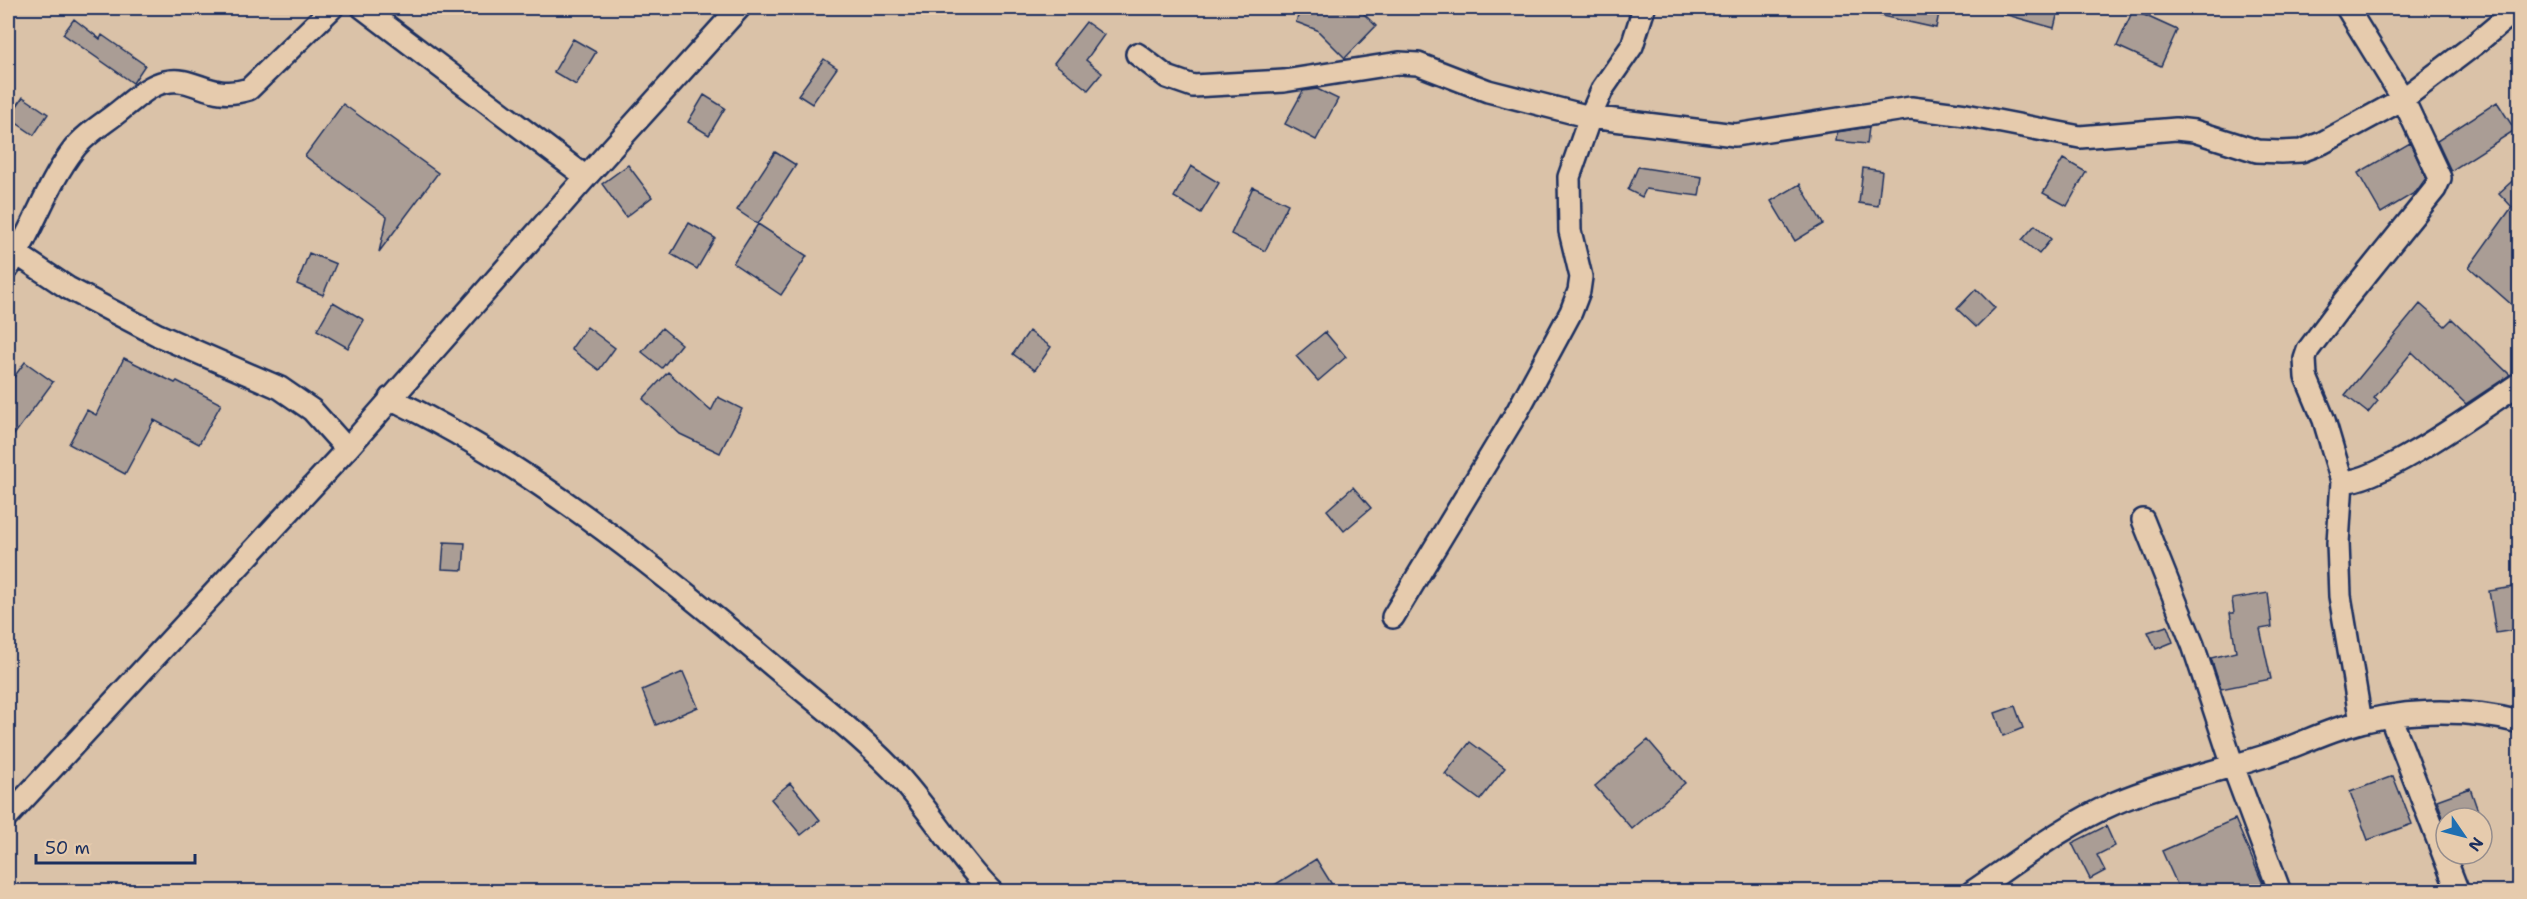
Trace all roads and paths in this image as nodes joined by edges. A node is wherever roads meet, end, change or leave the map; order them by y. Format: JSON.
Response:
{"nodes":[{"id":1,"x":332,"y":8,"type":"edge"},
{"id":2,"x":363,"y":8,"type":"edge"},
{"id":3,"x":739,"y":8,"type":"edge"},
{"id":4,"x":1644,"y":8,"type":"edge"},
{"id":5,"x":2348,"y":8,"type":"edge"},
{"id":6,"x":2518,"y":8,"type":"edge"},
{"id":7,"x":1137,"y":54,"type":"dead end"},
{"id":8,"x":2403,"y":99,"type":"junction"},
{"id":9,"x":1590,"y":117,"type":"junction"},
{"id":10,"x":586,"y":177,"type":"junction"},
{"id":11,"x":11,"y":256,"type":"edge"},
{"id":12,"x":2520,"y":383,"type":"edge"},
{"id":13,"x":390,"y":398,"type":"junction"},
{"id":14,"x":347,"y":449,"type":"junction"},
{"id":15,"x":2342,"y":481,"type":"junction"},
{"id":16,"x":2143,"y":520,"type":"dead end"},
{"id":17,"x":1393,"y":616,"type":"dead end"},
{"id":18,"x":2390,"y":716,"type":"junction"},
{"id":19,"x":2361,"y":722,"type":"junction"},
{"id":20,"x":2520,"y":722,"type":"edge"},
{"id":21,"x":2233,"y":765,"type":"junction"},
{"id":22,"x":8,"y":816,"type":"edge"},
{"id":23,"x":992,"y":891,"type":"edge"},
{"id":24,"x":1972,"y":891,"type":"edge"},
{"id":25,"x":2280,"y":891,"type":"edge"},
{"id":26,"x":2458,"y":891,"type":"edge"}],
"edges":[{"from":1,"to":11,"type":"street"},
{"from":2,"to":10,"type":"street"},
{"from":3,"to":10,"type":"street"},
{"from":4,"to":9,"type":"street"},
{"from":5,"to":8,"type":"street"},
{"from":6,"to":8,"type":"street"},
{"from":7,"to":9,"type":"street"},
{"from":8,"to":9,"type":"street"},
{"from":8,"to":15,"type":"street"},
{"from":9,"to":17,"type":"street"},
{"from":10,"to":13,"type":"street"},
{"from":11,"to":14,"type":"street"},
{"from":12,"to":15,"type":"street"},
{"from":13,"to":14,"type":"street"},
{"from":13,"to":23,"type":"street"},
{"from":14,"to":22,"type":"street"},
{"from":15,"to":19,"type":"street"},
{"from":16,"to":21,"type":"street"},
{"from":18,"to":19,"type":"street"},
{"from":18,"to":20,"type":"street"},
{"from":18,"to":26,"type":"street"},
{"from":19,"to":21,"type":"street"},
{"from":21,"to":24,"type":"street"},
{"from":21,"to":25,"type":"street"}]}
